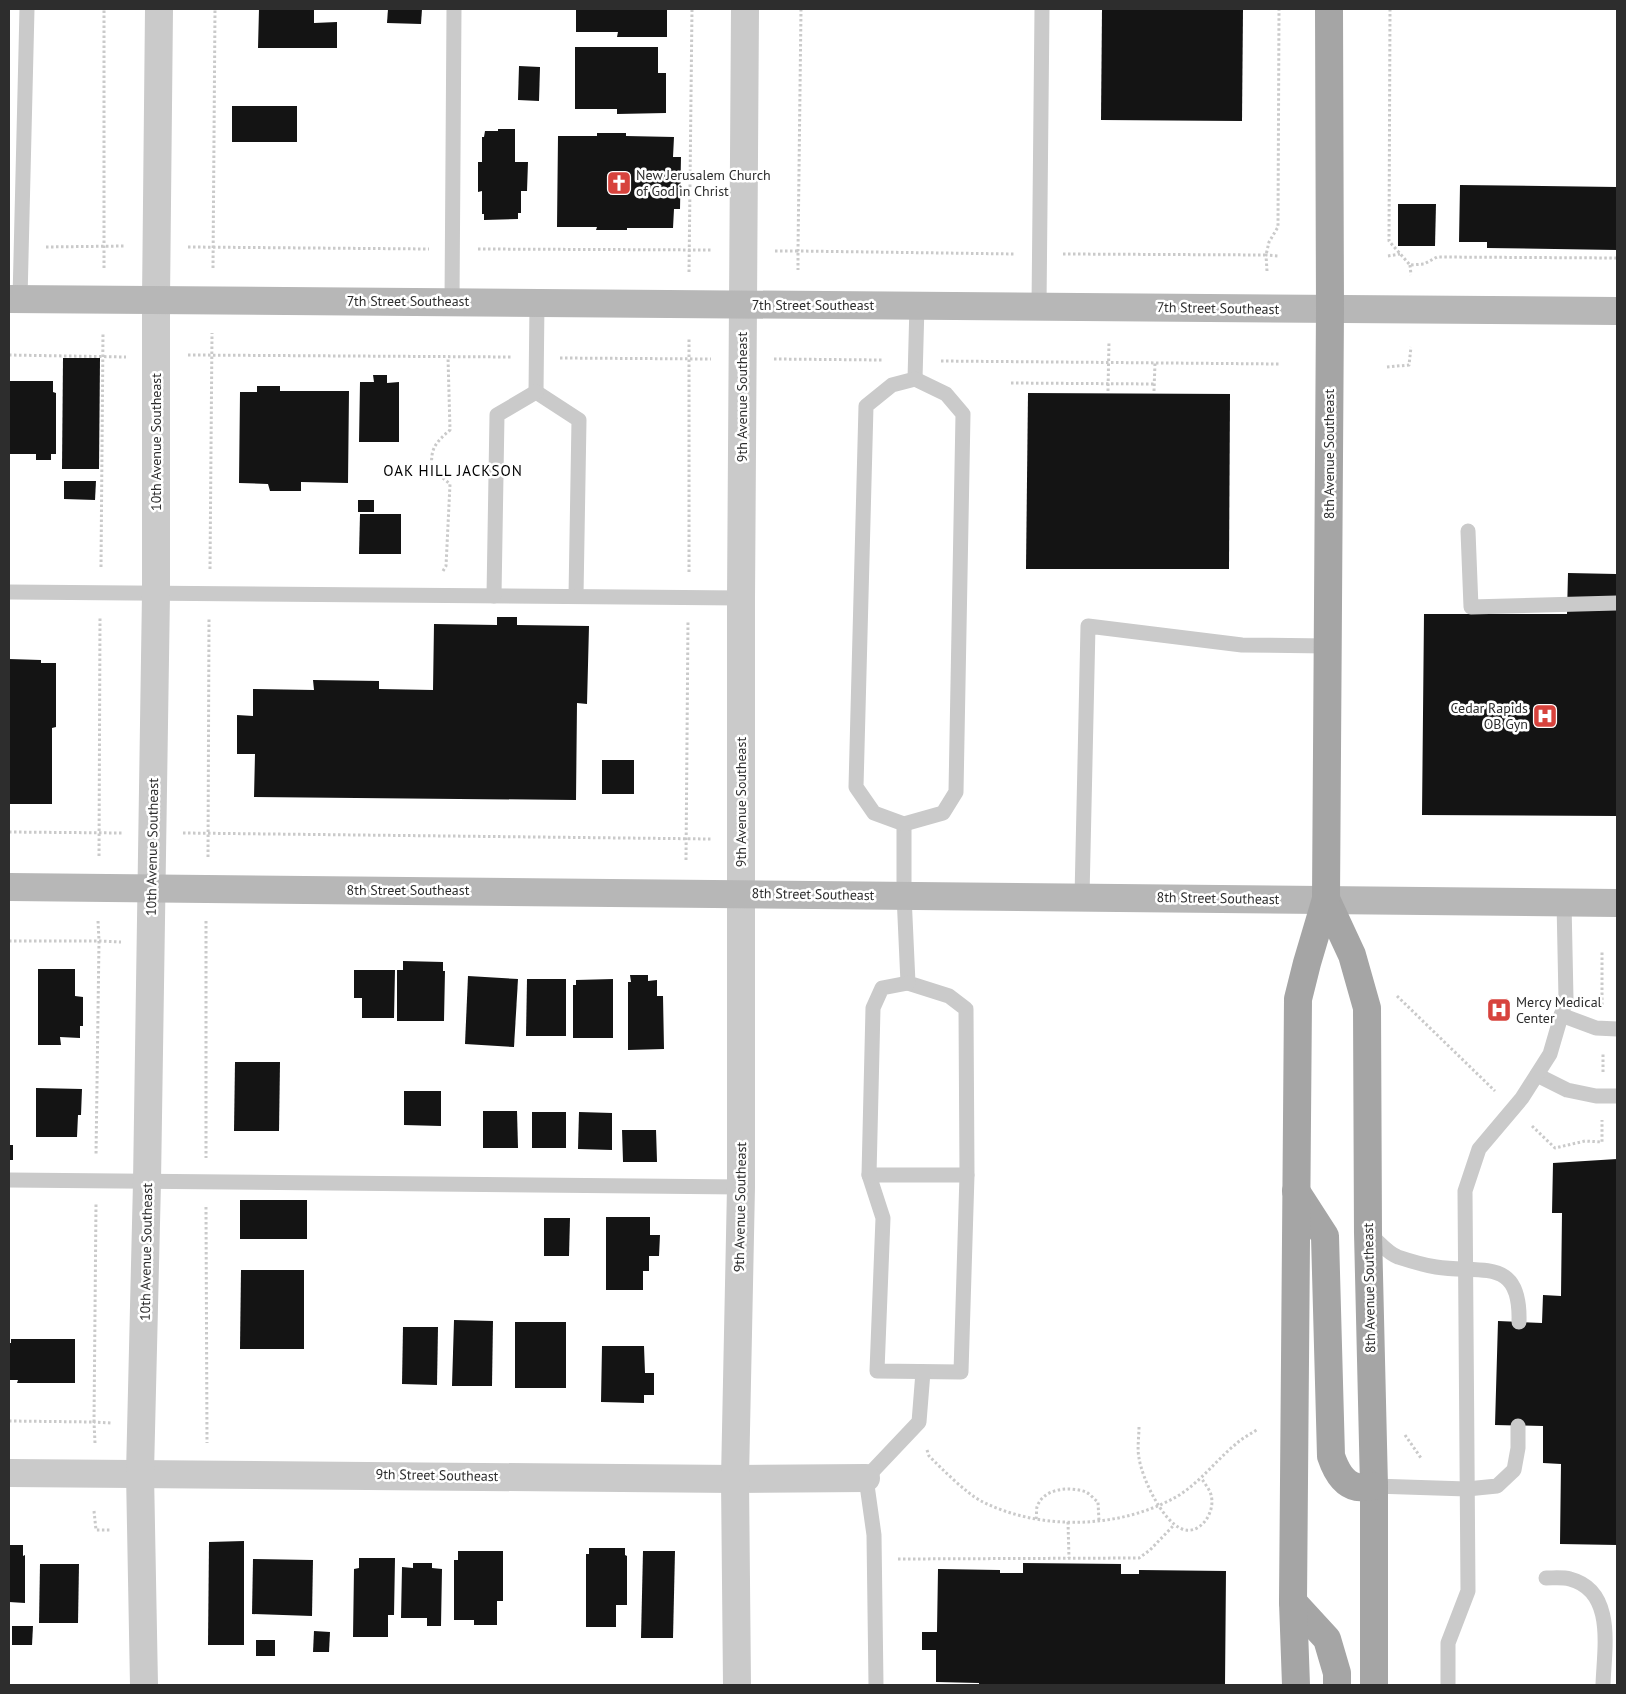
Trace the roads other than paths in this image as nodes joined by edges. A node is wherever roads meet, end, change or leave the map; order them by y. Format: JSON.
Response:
{"nodes":[{"id":1,"x":27,"y":9,"type":"edge"},
{"id":2,"x":159,"y":9,"type":"edge"},
{"id":3,"x":454,"y":9,"type":"edge"},
{"id":4,"x":745,"y":9,"type":"edge"},
{"id":5,"x":1042,"y":9,"type":"edge"},
{"id":6,"x":1329,"y":9,"type":"edge"},
{"id":7,"x":15,"y":226,"type":"edge"},
{"id":8,"x":15,"y":299,"type":"edge"},
{"id":9,"x":156,"y":300,"type":"junction"},
{"id":10,"x":452,"y":302,"type":"junction"},
{"id":11,"x":537,"y":302,"type":"junction"},
{"id":12,"x":742,"y":304,"type":"junction"},
{"id":13,"x":917,"y":305,"type":"junction"},
{"id":14,"x":1039,"y":306,"type":"junction"},
{"id":15,"x":1330,"y":309,"type":"junction"},
{"id":16,"x":1617,"y":311,"type":"edge"},
{"id":17,"x":915,"y":380,"type":"junction"},
{"id":18,"x":536,"y":392,"type":"junction"},
{"id":19,"x":1468,"y":531,"type":"dead end"},
{"id":20,"x":9,"y":592,"type":"edge"},
{"id":21,"x":156,"y":593,"type":"junction"},
{"id":22,"x":494,"y":596,"type":"junction"},
{"id":23,"x":576,"y":596,"type":"junction"},
{"id":24,"x":740,"y":598,"type":"junction"},
{"id":25,"x":1617,"y":602,"type":"edge"},
{"id":26,"x":1328,"y":646,"type":"junction"},
{"id":27,"x":904,"y":824,"type":"junction"},
{"id":28,"x":9,"y":887,"type":"edge"},
{"id":29,"x":152,"y":889,"type":"junction"},
{"id":30,"x":741,"y":893,"type":"junction"},
{"id":31,"x":904,"y":895,"type":"junction"},
{"id":32,"x":1082,"y":897,"type":"junction"},
{"id":33,"x":1326,"y":900,"type":"junction"},
{"id":34,"x":1564,"y":902,"type":"junction"},
{"id":35,"x":1617,"y":903,"type":"edge"},
{"id":36,"x":908,"y":983,"type":"junction"},
{"id":37,"x":1562,"y":1015,"type":"junction"},
{"id":38,"x":1617,"y":1029,"type":"edge"},
{"id":39,"x":1537,"y":1075,"type":"junction"},
{"id":40,"x":1617,"y":1096,"type":"edge"},
{"id":41,"x":869,"y":1175,"type":"junction"},
{"id":42,"x":967,"y":1175,"type":"junction"},
{"id":43,"x":9,"y":1180,"type":"edge"},
{"id":44,"x":148,"y":1182,"type":"junction"},
{"id":45,"x":740,"y":1187,"type":"junction"},
{"id":46,"x":1296,"y":1191,"type":"junction"},
{"id":47,"x":1368,"y":1233,"type":"junction"},
{"id":48,"x":1466,"y":1268,"type":"junction"},
{"id":49,"x":1519,"y":1322,"type":"dead end"},
{"id":50,"x":923,"y":1372,"type":"junction"},
{"id":51,"x":1518,"y":1426,"type":"dead end"},
{"id":52,"x":9,"y":1473,"type":"edge"},
{"id":53,"x":140,"y":1473,"type":"junction"},
{"id":54,"x":866,"y":1478,"type":"junction"},
{"id":55,"x":735,"y":1479,"type":"junction"},
{"id":56,"x":1374,"y":1486,"type":"junction"},
{"id":57,"x":1467,"y":1489,"type":"junction"},
{"id":58,"x":1546,"y":1578,"type":"dead end"},
{"id":59,"x":1293,"y":1602,"type":"junction"},
{"id":60,"x":144,"y":1685,"type":"edge"},
{"id":61,"x":738,"y":1685,"type":"edge"},
{"id":62,"x":876,"y":1685,"type":"edge"},
{"id":63,"x":1296,"y":1685,"type":"edge"},
{"id":64,"x":1337,"y":1685,"type":"edge"},
{"id":65,"x":1374,"y":1685,"type":"edge"},
{"id":66,"x":1448,"y":1685,"type":"edge"},
{"id":67,"x":1603,"y":1685,"type":"edge"}],
"edges":[{"from":1,"to":7,"type":"lane"},
{"from":2,"to":9,"type":"street","name":"10th Avenue Southeast"},
{"from":3,"to":10,"type":"lane"},
{"from":4,"to":12,"type":"street","name":"9th Avenue Southeast"},
{"from":5,"to":14,"type":"lane"},
{"from":6,"to":15,"type":"main road","name":"8th Avenue Southeast"},
{"from":7,"to":8,"type":"lane"},
{"from":8,"to":9,"type":"main road","name":"7th Street Southeast"},
{"from":9,"to":10,"type":"main road","name":"7th Street Southeast"},
{"from":9,"to":21,"type":"street","name":"10th Avenue Southeast"},
{"from":10,"to":11,"type":"main road","name":"7th Street Southeast"},
{"from":11,"to":12,"type":"main road","name":"7th Street Southeast"},
{"from":11,"to":18,"type":"lane"},
{"from":12,"to":13,"type":"main road","name":"7th Street Southeast"},
{"from":12,"to":24,"type":"street","name":"9th Avenue Southeast"},
{"from":13,"to":14,"type":"main road","name":"7th Street Southeast"},
{"from":13,"to":17,"type":"lane"},
{"from":14,"to":15,"type":"main road","name":"7th Street Southeast"},
{"from":15,"to":16,"type":"main road","name":"7th Street Southeast"},
{"from":15,"to":26,"type":"main road","name":"8th Avenue Southeast"},
{"from":17,"to":27,"type":"lane"},
{"from":17,"to":27,"type":"lane"},
{"from":18,"to":22,"type":"lane"},
{"from":18,"to":23,"type":"lane"},
{"from":19,"to":25,"type":"lane"},
{"from":20,"to":21,"type":"lane"},
{"from":21,"to":22,"type":"lane"},
{"from":21,"to":29,"type":"street","name":"10th Avenue Southeast"},
{"from":22,"to":23,"type":"lane"},
{"from":23,"to":24,"type":"lane"},
{"from":24,"to":30,"type":"street","name":"9th Avenue Southeast"},
{"from":26,"to":32,"type":"lane"},
{"from":26,"to":33,"type":"main road","name":"8th Avenue Southeast"},
{"from":27,"to":31,"type":"lane"},
{"from":28,"to":29,"type":"main road","name":"8th Street Southeast"},
{"from":29,"to":30,"type":"main road","name":"8th Street Southeast"},
{"from":29,"to":44,"type":"street","name":"10th Avenue Southeast"},
{"from":30,"to":31,"type":"main road","name":"8th Street Southeast"},
{"from":30,"to":45,"type":"street","name":"9th Avenue Southeast"},
{"from":31,"to":32,"type":"main road","name":"8th Street Southeast"},
{"from":31,"to":36,"type":"lane"},
{"from":32,"to":33,"type":"main road","name":"8th Street Southeast"},
{"from":33,"to":34,"type":"main road","name":"8th Street Southeast"},
{"from":33,"to":46,"type":"main road","name":"8th Avenue Southeast"},
{"from":33,"to":47,"type":"main road","name":"8th Avenue Southeast"},
{"from":34,"to":35,"type":"main road","name":"8th Street Southeast"},
{"from":34,"to":37,"type":"lane"},
{"from":36,"to":41,"type":"lane"},
{"from":36,"to":42,"type":"lane"},
{"from":37,"to":38,"type":"lane"},
{"from":37,"to":39,"type":"lane"},
{"from":39,"to":40,"type":"lane"},
{"from":39,"to":48,"type":"lane"},
{"from":41,"to":42,"type":"lane"},
{"from":41,"to":50,"type":"lane"},
{"from":42,"to":50,"type":"lane"},
{"from":43,"to":44,"type":"lane"},
{"from":44,"to":45,"type":"lane"},
{"from":44,"to":53,"type":"street","name":"10th Avenue Southeast"},
{"from":45,"to":55,"type":"street","name":"9th Avenue Southeast"},
{"from":46,"to":56,"type":"main road"},
{"from":46,"to":59,"type":"main road","name":"8th Avenue Southeast"},
{"from":47,"to":48,"type":"lane"},
{"from":47,"to":56,"type":"main road","name":"8th Avenue Southeast"},
{"from":48,"to":49,"type":"lane"},
{"from":48,"to":57,"type":"lane"},
{"from":50,"to":54,"type":"lane"},
{"from":51,"to":57,"type":"lane"},
{"from":52,"to":53,"type":"street","name":"9th Street Southeast"},
{"from":53,"to":55,"type":"street","name":"9th Street Southeast"},
{"from":53,"to":60,"type":"street","name":"10th Avenue Southeast"},
{"from":54,"to":55,"type":"street","name":"9th Street Southeast"},
{"from":54,"to":62,"type":"lane"},
{"from":55,"to":61,"type":"street","name":"9th Avenue Southeast"},
{"from":56,"to":57,"type":"lane"},
{"from":56,"to":65,"type":"main road","name":"8th Avenue Southeast"},
{"from":57,"to":66,"type":"lane"},
{"from":58,"to":67,"type":"lane"},
{"from":59,"to":63,"type":"main road","name":"8th Avenue Southeast"},
{"from":59,"to":64,"type":"main road"}]}
